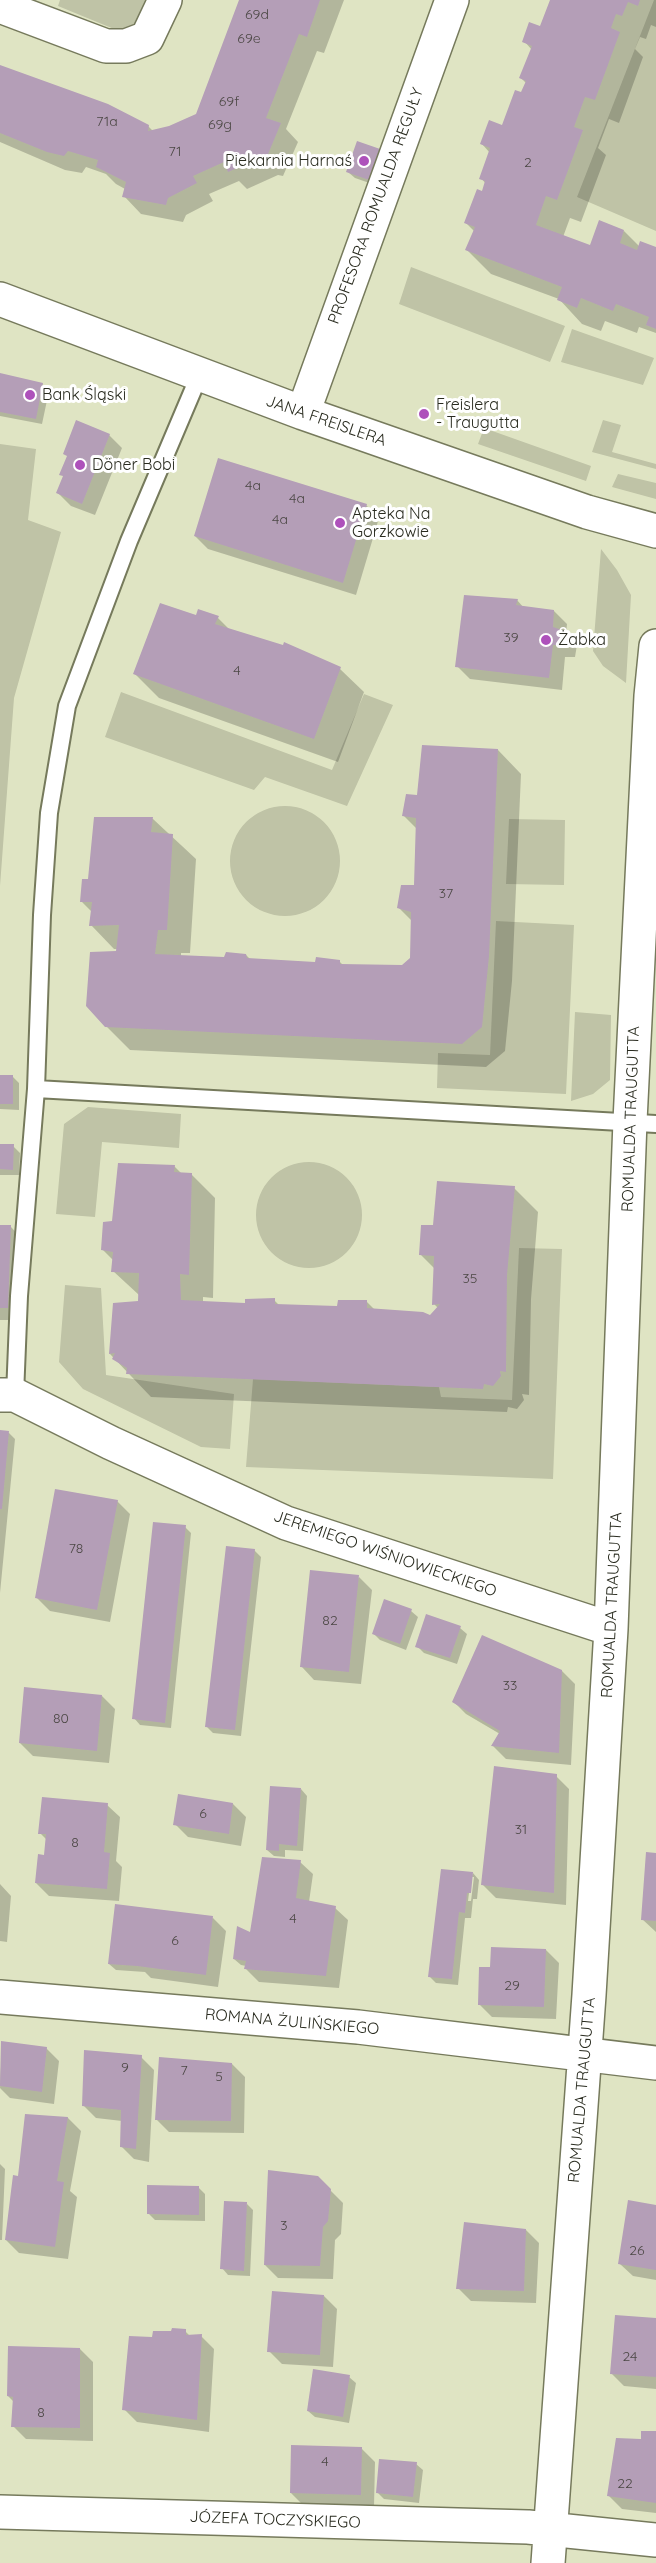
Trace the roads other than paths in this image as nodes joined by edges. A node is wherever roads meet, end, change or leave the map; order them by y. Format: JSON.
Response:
{"nodes":[{"id":1,"x":165,"y":0,"type":"edge"},
{"id":2,"x":452,"y":0,"type":"edge"},
{"id":3,"x":0,"y":6,"type":"edge"},
{"id":4,"x":0,"y":299,"type":"edge"},
{"id":5,"x":199,"y":376,"type":"junction"},
{"id":6,"x":303,"y":413,"type":"junction"},
{"id":7,"x":656,"y":531,"type":"edge"},
{"id":8,"x":656,"y":646,"type":"edge"},
{"id":9,"x":36,"y":1089,"type":"junction"},
{"id":10,"x":643,"y":1123,"type":"edge"},
{"id":11,"x":7,"y":1395,"type":"edge"},
{"id":12,"x":611,"y":1629,"type":"junction"},
{"id":13,"x":0,"y":1997,"type":"edge"},
{"id":14,"x":584,"y":2055,"type":"junction"},
{"id":15,"x":656,"y":2063,"type":"edge"},
{"id":16,"x":0,"y":2512,"type":"edge"},
{"id":17,"x":550,"y":2529,"type":"junction"},
{"id":18,"x":656,"y":2540,"type":"edge"},
{"id":19,"x":548,"y":2563,"type":"edge"}],
"edges":[{"from":1,"to":3,"type":"street"},
{"from":2,"to":6,"type":"street","name":"PROFESORA ROMUALDA REGUŁY"},
{"from":4,"to":5,"type":"street","name":"JANA FREISLERA"},
{"from":5,"to":6,"type":"street","name":"JANA FREISLERA"},
{"from":5,"to":9,"type":"lane"},
{"from":6,"to":7,"type":"street","name":"JANA FREISLERA"},
{"from":8,"to":10,"type":"street","name":"ROMUALDA TRAUGUTTA"},
{"from":9,"to":10,"type":"lane"},
{"from":9,"to":11,"type":"lane"},
{"from":10,"to":12,"type":"street","name":"ROMUALDA TRAUGUTTA"},
{"from":11,"to":12,"type":"street","name":"JEREMIEGO WIŚNIOWIECKIEGO"},
{"from":12,"to":14,"type":"street","name":"ROMUALDA TRAUGUTTA"},
{"from":13,"to":14,"type":"street","name":"ROMANA ŻULIŃSKIEGO"},
{"from":14,"to":15,"type":"street","name":"ROMANA ŻULIŃSKIEGO"},
{"from":14,"to":17,"type":"street","name":"ROMUALDA TRAUGUTTA"},
{"from":16,"to":17,"type":"street","name":"JÓZEFA TOCZYSKIEGO"},
{"from":17,"to":18,"type":"street","name":"JÓZEFA TOCZYSKIEGO"},
{"from":17,"to":19,"type":"street","name":"ROMUALDA TRAUGUTTA"}]}
